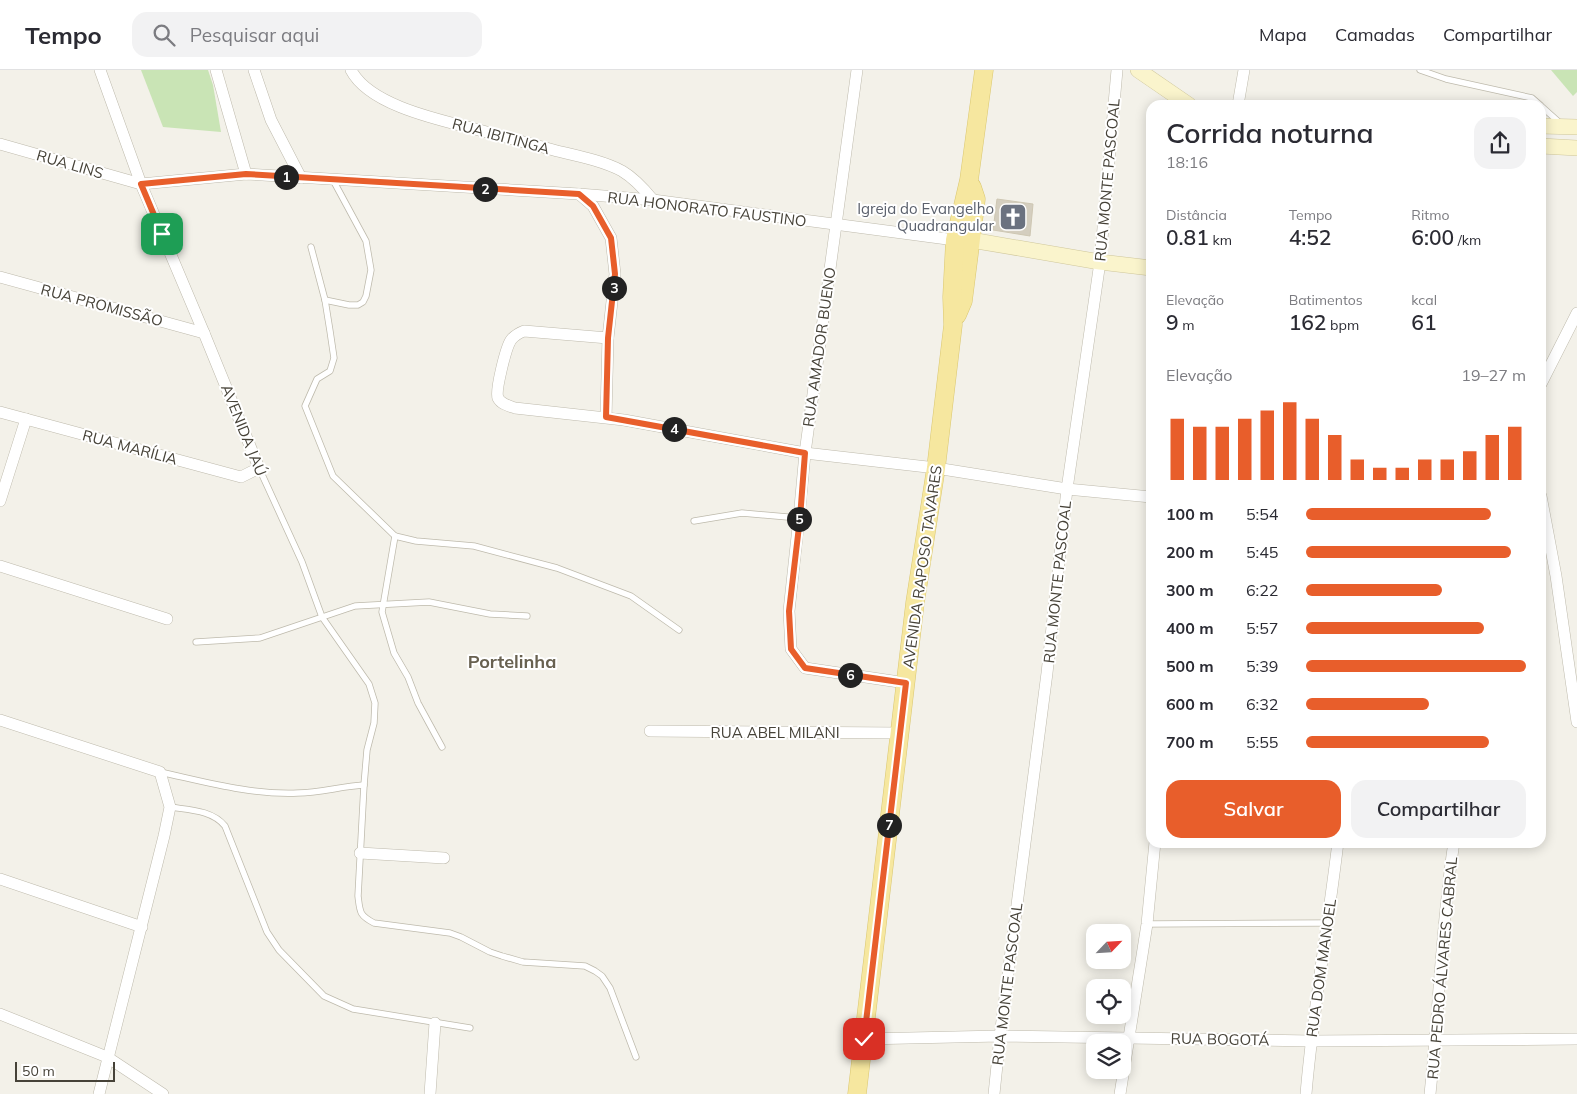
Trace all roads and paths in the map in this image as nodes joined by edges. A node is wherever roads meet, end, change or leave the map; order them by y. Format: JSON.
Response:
{"nodes":[{"id":1,"x":100,"y":70,"type":"edge"},
{"id":2,"x":216,"y":70,"type":"edge"},
{"id":3,"x":254,"y":70,"type":"edge"},
{"id":4,"x":351,"y":70,"type":"edge"},
{"id":5,"x":857,"y":70,"type":"edge"},
{"id":6,"x":984,"y":70,"type":"edge"},
{"id":7,"x":1116,"y":70,"type":"edge"},
{"id":8,"x":1138,"y":70,"type":"edge"},
{"id":9,"x":1244,"y":70,"type":"edge"},
{"id":10,"x":1420,"y":70,"type":"edge"},
{"id":11,"x":1182,"y":100,"type":"edge"},
{"id":12,"x":1239,"y":100,"type":"edge"},
{"id":13,"x":1534,"y":100,"type":"edge"},
{"id":14,"x":1546,"y":110,"type":"edge"},
{"id":15,"x":1546,"y":126,"type":"edge"},
{"id":16,"x":1571,"y":127,"type":"edge"},
{"id":17,"x":0,"y":144,"type":"edge"},
{"id":18,"x":1546,"y":146,"type":"edge"},
{"id":19,"x":1577,"y":148,"type":"edge"},
{"id":20,"x":246,"y":174,"type":"junction"},
{"id":21,"x":301,"y":178,"type":"junction"},
{"id":22,"x":333,"y":180,"type":"junction"},
{"id":23,"x":141,"y":184,"type":"junction"},
{"id":24,"x":579,"y":194,"type":"junction"},
{"id":25,"x":653,"y":200,"type":"junction"},
{"id":26,"x":836,"y":225,"type":"junction"},
{"id":27,"x":963,"y":240,"type":"junction"},
{"id":28,"x":311,"y":247,"type":"dead end"},
{"id":29,"x":1100,"y":262,"type":"junction"},
{"id":30,"x":1146,"y":267,"type":"edge"},
{"id":31,"x":0,"y":277,"type":"edge"},
{"id":32,"x":325,"y":300,"type":"junction"},
{"id":33,"x":1577,"y":313,"type":"edge"},
{"id":34,"x":204,"y":333,"type":"junction"},
{"id":35,"x":608,"y":338,"type":"junction"},
{"id":36,"x":1546,"y":374,"type":"edge"},
{"id":37,"x":0,"y":412,"type":"edge"},
{"id":38,"x":606,"y":417,"type":"junction"},
{"id":39,"x":26,"y":419,"type":"junction"},
{"id":40,"x":805,"y":453,"type":"junction"},
{"id":41,"x":259,"y":468,"type":"junction"},
{"id":42,"x":936,"y":468,"type":"junction"},
{"id":43,"x":1067,"y":489,"type":"junction"},
{"id":44,"x":1146,"y":497,"type":"edge"},
{"id":45,"x":0,"y":501,"type":"edge"},
{"id":46,"x":800,"y":518,"type":"junction"},
{"id":47,"x":694,"y":521,"type":"dead end"},
{"id":48,"x":1546,"y":523,"type":"edge"},
{"id":49,"x":395,"y":536,"type":"junction"},
{"id":50,"x":0,"y":566,"type":"edge"},
{"id":51,"x":384,"y":604,"type":"junction"},
{"id":52,"x":527,"y":616,"type":"dead end"},
{"id":53,"x":322,"y":617,"type":"junction"},
{"id":54,"x":168,"y":618,"type":"dead end"},
{"id":55,"x":679,"y":630,"type":"dead end"},
{"id":56,"x":196,"y":642,"type":"dead end"},
{"id":57,"x":906,"y":683,"type":"junction"},
{"id":58,"x":0,"y":720,"type":"edge"},
{"id":59,"x":1577,"y":722,"type":"edge"},
{"id":60,"x":650,"y":731,"type":"dead end"},
{"id":61,"x":900,"y":733,"type":"junction"},
{"id":62,"x":442,"y":746,"type":"dead end"},
{"id":63,"x":160,"y":772,"type":"junction"},
{"id":64,"x":364,"y":785,"type":"junction"},
{"id":65,"x":170,"y":807,"type":"junction"},
{"id":66,"x":1155,"y":848,"type":"edge"},
{"id":67,"x":1337,"y":848,"type":"edge"},
{"id":68,"x":1453,"y":848,"type":"edge"},
{"id":69,"x":360,"y":853,"type":"junction"},
{"id":70,"x":444,"y":858,"type":"dead end"},
{"id":71,"x":0,"y":879,"type":"edge"},
{"id":72,"x":1328,"y":923,"type":"junction"},
{"id":73,"x":1147,"y":924,"type":"junction"},
{"id":74,"x":142,"y":927,"type":"junction"},
{"id":75,"x":0,"y":1014,"type":"edge"},
{"id":76,"x":435,"y":1023,"type":"junction"},
{"id":77,"x":470,"y":1028,"type":"dead end"},
{"id":78,"x":1131,"y":1034,"type":"edge"},
{"id":79,"x":1000,"y":1036,"type":"junction"},
{"id":80,"x":1086,"y":1037,"type":"edge"},
{"id":81,"x":1131,"y":1038,"type":"edge"},
{"id":82,"x":864,"y":1039,"type":"junction"},
{"id":83,"x":1577,"y":1039,"type":"edge"},
{"id":84,"x":1436,"y":1040,"type":"junction"},
{"id":85,"x":1311,"y":1041,"type":"junction"},
{"id":86,"x":107,"y":1057,"type":"junction"},
{"id":87,"x":636,"y":1057,"type":"dead end"},
{"id":88,"x":1123,"y":1079,"type":"edge"},
{"id":89,"x":99,"y":1094,"type":"edge"},
{"id":90,"x":163,"y":1094,"type":"edge"},
{"id":91,"x":430,"y":1094,"type":"edge"},
{"id":92,"x":857,"y":1094,"type":"edge"},
{"id":93,"x":994,"y":1094,"type":"edge"},
{"id":94,"x":1120,"y":1094,"type":"edge"},
{"id":95,"x":1306,"y":1094,"type":"edge"},
{"id":96,"x":1430,"y":1094,"type":"edge"}],
"edges":[{"from":1,"to":23,"type":"street","name":"AVENIDA JAÚ"},
{"from":2,"to":20,"type":"street"},
{"from":3,"to":21,"type":"street"},
{"from":4,"to":25,"type":"street","name":"RUA IBITINGA"},
{"from":5,"to":26,"type":"street","name":"RUA AMADOR BUENO"},
{"from":6,"to":27,"type":"main road","name":"AVENIDA RAPOSO TAVARES"},
{"from":7,"to":29,"type":"street","name":"RUA MONTE PASCOAL"},
{"from":8,"to":11,"type":"street"},
{"from":9,"to":12,"type":"street"},
{"from":10,"to":13,"type":"lane"},
{"from":14,"to":16,"type":"lane"},
{"from":15,"to":16,"type":"street"},
{"from":17,"to":23,"type":"street","name":"RUA LINS"},
{"from":18,"to":19,"type":"street"},
{"from":20,"to":21,"type":"street","name":"RUA HONORATO FAUSTINO"},
{"from":20,"to":23,"type":"street","name":"RUA HONORATO FAUSTINO"},
{"from":21,"to":22,"type":"street","name":"RUA HONORATO FAUSTINO"},
{"from":22,"to":24,"type":"street","name":"RUA HONORATO FAUSTINO"},
{"from":22,"to":32,"type":"lane"},
{"from":23,"to":34,"type":"street","name":"AVENIDA JAÚ"},
{"from":24,"to":25,"type":"street","name":"RUA HONORATO FAUSTINO"},
{"from":24,"to":35,"type":"street"},
{"from":25,"to":26,"type":"street","name":"RUA HONORATO FAUSTINO"},
{"from":26,"to":27,"type":"street","name":"RUA HONORATO FAUSTINO"},
{"from":26,"to":40,"type":"street","name":"RUA AMADOR BUENO"},
{"from":27,"to":29,"type":"street","name":"RUA HONORATO FAUSTINO"},
{"from":27,"to":42,"type":"main road","name":"AVENIDA RAPOSO TAVARES"},
{"from":28,"to":32,"type":"lane"},
{"from":29,"to":30,"type":"street","name":"RUA HONORATO FAUSTINO"},
{"from":29,"to":43,"type":"street","name":"RUA MONTE PASCOAL"},
{"from":31,"to":34,"type":"street","name":"RUA PROMISSÃO"},
{"from":32,"to":49,"type":"lane"},
{"from":33,"to":36,"type":"street"},
{"from":34,"to":41,"type":"street","name":"AVENIDA JAÚ"},
{"from":35,"to":38,"type":"street"},
{"from":35,"to":38,"type":"street"},
{"from":37,"to":39,"type":"street","name":"RUA MARÍLIA"},
{"from":38,"to":40,"type":"street"},
{"from":39,"to":41,"type":"street","name":"RUA MARÍLIA"},
{"from":39,"to":45,"type":"street"},
{"from":40,"to":42,"type":"street"},
{"from":40,"to":46,"type":"street","name":"RUA AMADOR BUENO"},
{"from":41,"to":53,"type":"lane","name":"AVENIDA JAÚ"},
{"from":42,"to":43,"type":"street"},
{"from":42,"to":57,"type":"main road","name":"AVENIDA RAPOSO TAVARES"},
{"from":43,"to":44,"type":"street"},
{"from":43,"to":79,"type":"street","name":"RUA MONTE PASCOAL"},
{"from":46,"to":47,"type":"lane"},
{"from":46,"to":57,"type":"street","name":"RUA AMADOR BUENO"},
{"from":48,"to":59,"type":"street"},
{"from":49,"to":51,"type":"lane"},
{"from":49,"to":55,"type":"lane"},
{"from":50,"to":54,"type":"street"},
{"from":51,"to":52,"type":"lane"},
{"from":51,"to":53,"type":"lane"},
{"from":51,"to":62,"type":"lane"},
{"from":53,"to":56,"type":"lane"},
{"from":53,"to":64,"type":"lane","name":"AVENIDA JAÚ"},
{"from":57,"to":61,"type":"main road","name":"AVENIDA RAPOSO TAVARES"},
{"from":58,"to":63,"type":"street"},
{"from":60,"to":61,"type":"street","name":"RUA ABEL MILANI"},
{"from":61,"to":82,"type":"main road","name":"AVENIDA RAPOSO TAVARES"},
{"from":63,"to":64,"type":"lane"},
{"from":63,"to":65,"type":"street"},
{"from":64,"to":69,"type":"lane","name":"AVENIDA JAÚ"},
{"from":65,"to":74,"type":"street"},
{"from":65,"to":76,"type":"lane"},
{"from":66,"to":73,"type":"street"},
{"from":67,"to":72,"type":"street","name":"RUA DOM MANOEL"},
{"from":68,"to":84,"type":"street","name":"RUA PEDRO ÁLVARES CABRAL"},
{"from":69,"to":70,"type":"street"},
{"from":69,"to":87,"type":"lane","name":"AVENIDA JAÚ"},
{"from":71,"to":74,"type":"street"},
{"from":72,"to":73,"type":"lane"},
{"from":72,"to":85,"type":"street","name":"RUA DOM MANOEL"},
{"from":73,"to":78,"type":"street"},
{"from":74,"to":86,"type":"street"},
{"from":75,"to":86,"type":"street"},
{"from":76,"to":77,"type":"lane"},
{"from":76,"to":91,"type":"street"},
{"from":79,"to":80,"type":"street","name":"RUA BOGOTÁ"},
{"from":79,"to":82,"type":"street","name":"RUA BOGOTÁ"},
{"from":79,"to":93,"type":"street","name":"RUA MONTE PASCOAL"},
{"from":81,"to":85,"type":"street","name":"RUA BOGOTÁ"},
{"from":82,"to":92,"type":"main road","name":"AVENIDA RAPOSO TAVARES"},
{"from":83,"to":84,"type":"street","name":"RUA BOGOTÁ"},
{"from":84,"to":85,"type":"street","name":"RUA BOGOTÁ"},
{"from":84,"to":96,"type":"street","name":"RUA PEDRO ÁLVARES CABRAL"},
{"from":85,"to":95,"type":"street","name":"RUA DOM MANOEL"},
{"from":86,"to":89,"type":"street"},
{"from":86,"to":90,"type":"street"},
{"from":88,"to":94,"type":"street"}]}
